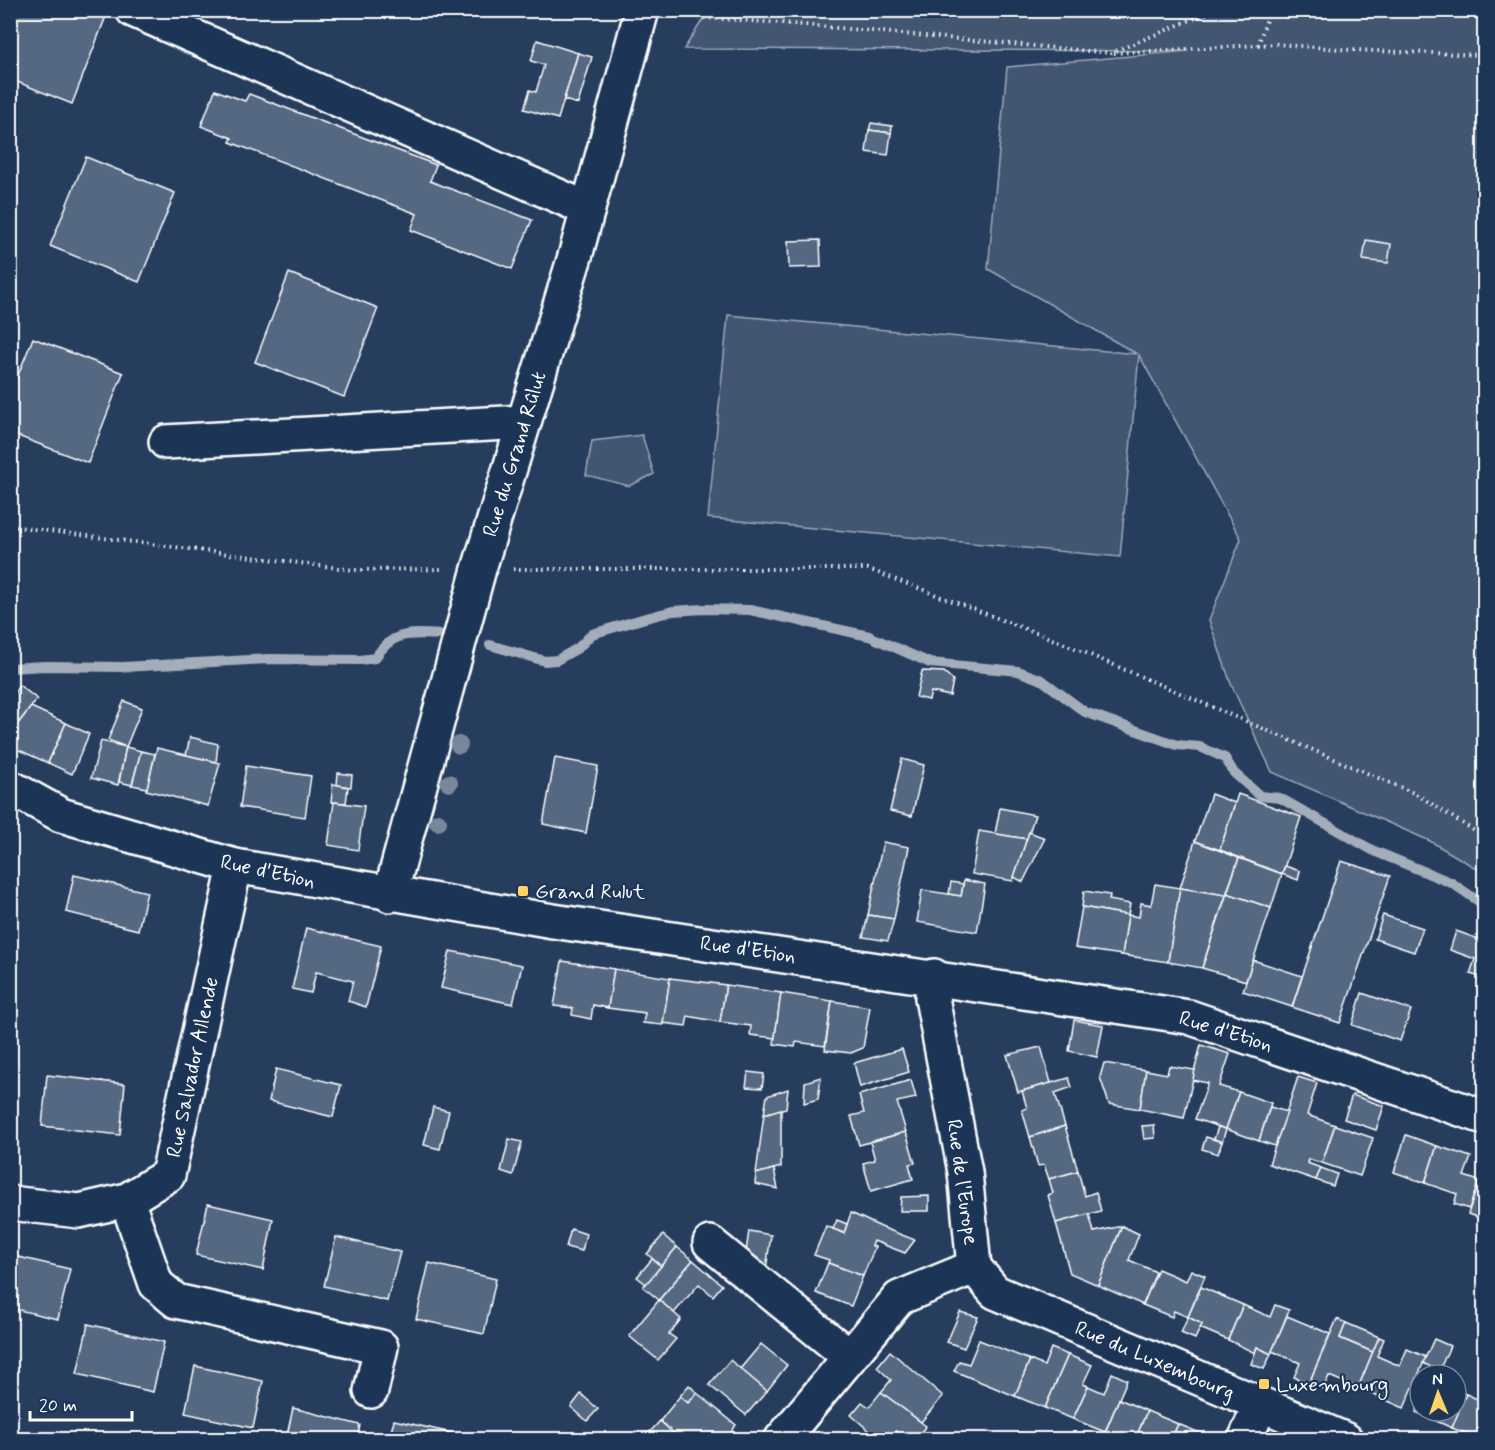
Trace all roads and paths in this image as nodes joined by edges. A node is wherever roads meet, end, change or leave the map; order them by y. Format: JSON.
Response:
{"nodes":[{"id":1,"x":132,"y":10,"type":"edge"},
{"id":2,"x":1215,"y":10,"type":"edge"},
{"id":3,"x":1269,"y":10,"type":"edge"},
{"id":4,"x":642,"y":13,"type":"edge"},
{"id":5,"x":1258,"y":45,"type":"junction"},
{"id":6,"x":1112,"y":53,"type":"junction"},
{"id":7,"x":1485,"y":55,"type":"edge"},
{"id":8,"x":588,"y":209,"type":"junction"},
{"id":9,"x":524,"y":422,"type":"junction"},
{"id":10,"x":166,"y":442,"type":"dead end"},
{"id":11,"x":10,"y":526,"type":"edge"},
{"id":12,"x":479,"y":569,"type":"junction"},
{"id":13,"x":10,"y":788,"type":"edge"},
{"id":14,"x":1485,"y":837,"type":"edge"},
{"id":15,"x":235,"y":866,"type":"junction"},
{"id":16,"x":390,"y":895,"type":"junction"},
{"id":17,"x":934,"y":976,"type":"junction"},
{"id":18,"x":1485,"y":1117,"type":"edge"},
{"id":19,"x":127,"y":1200,"type":"junction"},
{"id":20,"x":10,"y":1203,"type":"edge"},
{"id":21,"x":710,"y":1243,"type":"dead end"},
{"id":22,"x":974,"y":1267,"type":"junction"},
{"id":23,"x":850,"y":1357,"type":"junction"},
{"id":24,"x":371,"y":1391,"type":"dead end"},
{"id":25,"x":1260,"y":1405,"type":"junction"},
{"id":26,"x":780,"y":1440,"type":"edge"},
{"id":27,"x":1245,"y":1440,"type":"edge"},
{"id":28,"x":1346,"y":1440,"type":"edge"}],
"edges":[{"from":1,"to":8,"type":"street"},
{"from":2,"to":6,"type":"path"},
{"from":3,"to":5,"type":"path"},
{"from":4,"to":6,"type":"path"},
{"from":4,"to":8,"type":"street","name":"Rue du Grand Rûlut"},
{"from":5,"to":6,"type":"path"},
{"from":5,"to":7,"type":"path"},
{"from":8,"to":9,"type":"street","name":"Rue du Grand Rûlut"},
{"from":9,"to":10,"type":"street"},
{"from":9,"to":12,"type":"street","name":"Rue du Grand Rûlut"},
{"from":11,"to":12,"type":"path"},
{"from":12,"to":14,"type":"path"},
{"from":12,"to":16,"type":"street","name":"Rue du Grand Rûlut"},
{"from":13,"to":15,"type":"street","name":"Rue d'Etion"},
{"from":15,"to":16,"type":"street","name":"Rue d'Etion"},
{"from":15,"to":19,"type":"street","name":"Rue Salvador Allende"},
{"from":16,"to":17,"type":"street","name":"Rue d'Etion"},
{"from":17,"to":18,"type":"street","name":"Rue d'Etion"},
{"from":17,"to":22,"type":"street","name":"Rue de l'Europe"},
{"from":19,"to":20,"type":"street","name":"Rue Salvador Allende"},
{"from":19,"to":24,"type":"street"},
{"from":21,"to":23,"type":"street"},
{"from":22,"to":23,"type":"street","name":"Rue de l'Europe"},
{"from":22,"to":25,"type":"street","name":"Rue du Luxembourg"},
{"from":23,"to":26,"type":"street","name":"Rue de l'Europe"},
{"from":25,"to":27,"type":"street"},
{"from":25,"to":28,"type":"street","name":"Rue du Luxembourg"}]}
